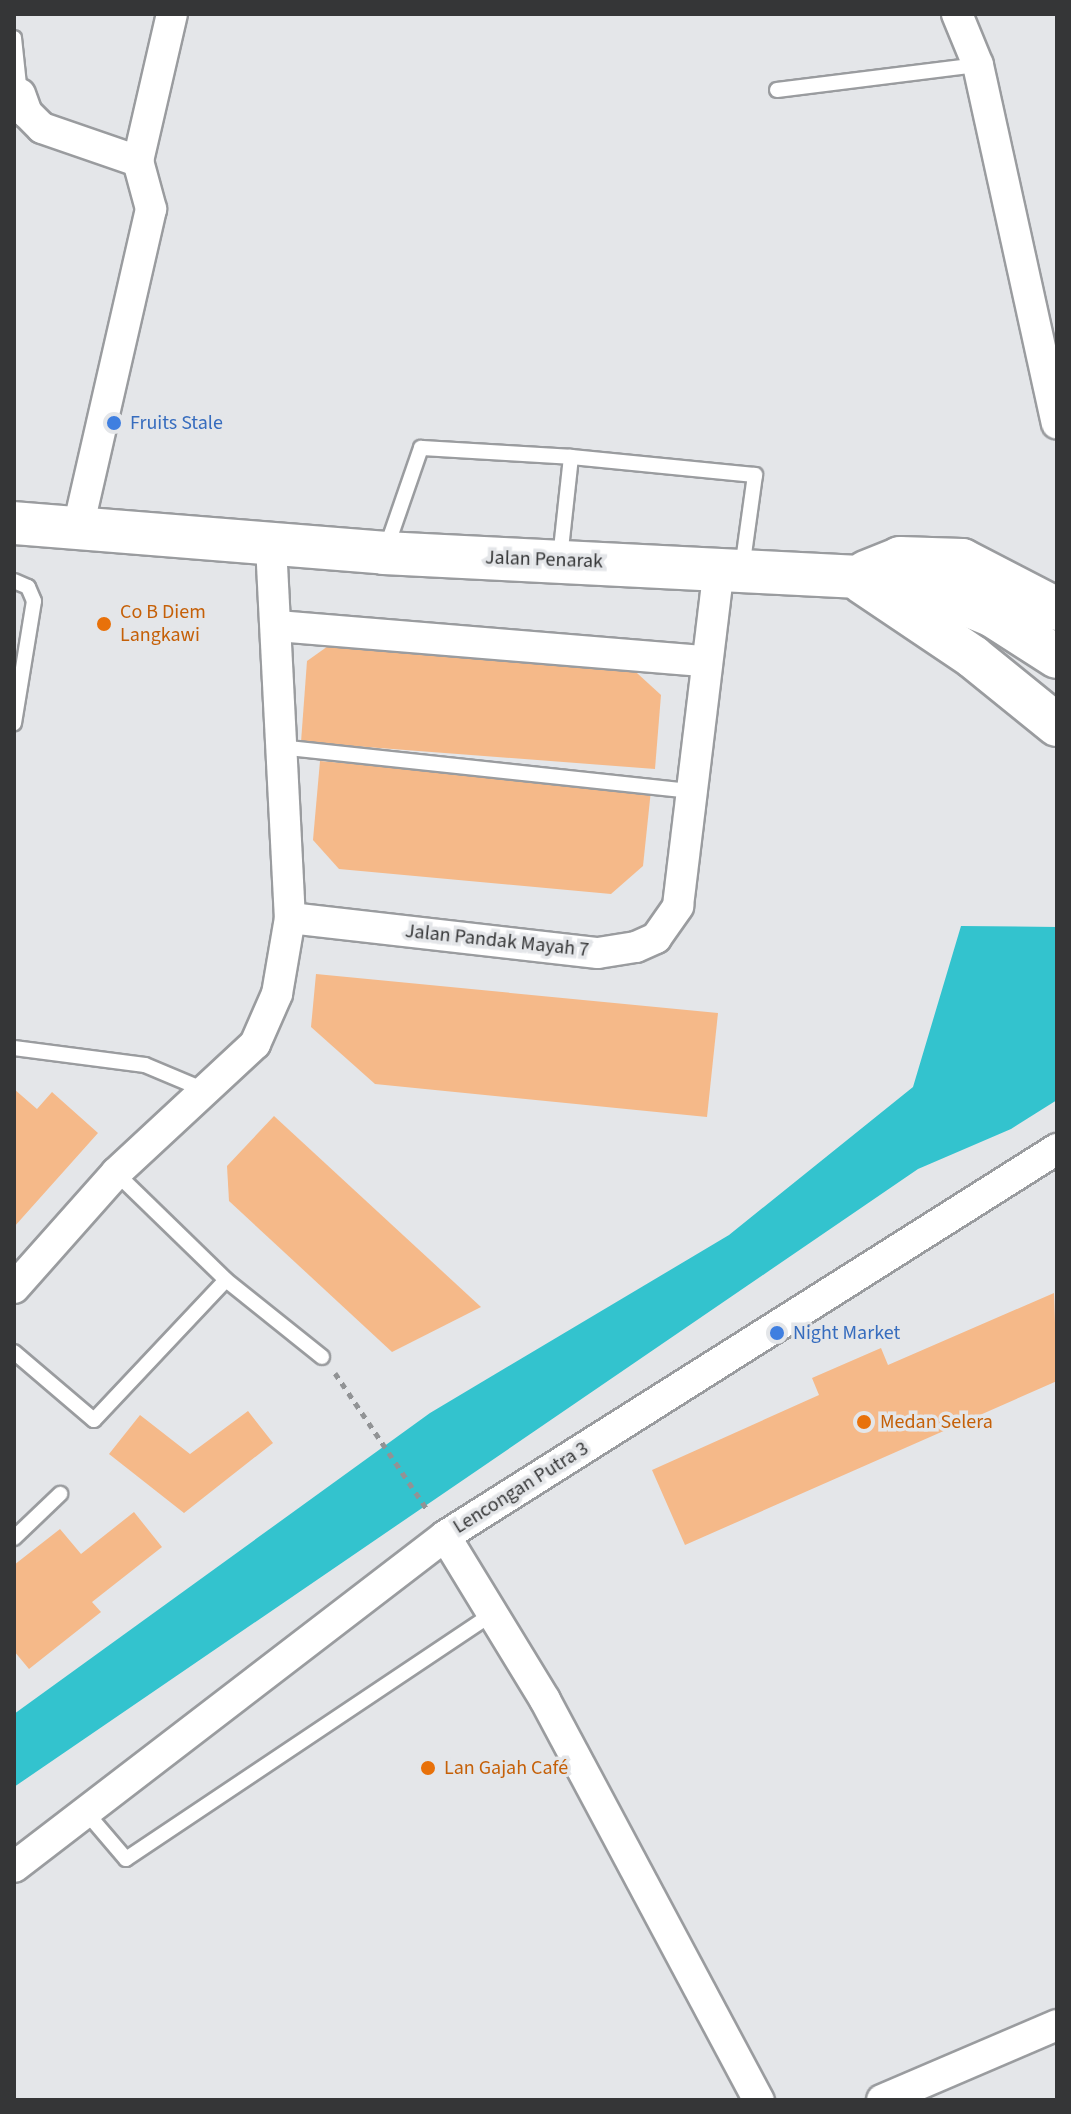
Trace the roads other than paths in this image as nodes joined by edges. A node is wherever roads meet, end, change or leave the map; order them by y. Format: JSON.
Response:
{"nodes":[{"id":1,"x":172,"y":14,"type":"edge"},
{"id":2,"x":957,"y":14,"type":"edge"},
{"id":3,"x":14,"y":38,"type":"edge"},
{"id":4,"x":978,"y":65,"type":"junction"},
{"id":5,"x":777,"y":90,"type":"dead end"},
{"id":6,"x":17,"y":100,"type":"edge"},
{"id":7,"x":138,"y":161,"type":"junction"},
{"id":8,"x":1057,"y":423,"type":"edge"},
{"id":9,"x":571,"y":457,"type":"junction"},
{"id":10,"x":14,"y":523,"type":"edge"},
{"id":11,"x":78,"y":528,"type":"junction"},
{"id":12,"x":271,"y":545,"type":"junction"},
{"id":13,"x":384,"y":553,"type":"junction"},
{"id":14,"x":559,"y":560,"type":"junction"},
{"id":15,"x":731,"y":568,"type":"junction"},
{"id":16,"x":854,"y":577,"type":"junction"},
{"id":17,"x":14,"y":581,"type":"edge"},
{"id":18,"x":1057,"y":609,"type":"edge"},
{"id":19,"x":277,"y":626,"type":"junction"},
{"id":20,"x":1057,"y":657,"type":"edge"},
{"id":21,"x":706,"y":661,"type":"junction"},
{"id":22,"x":14,"y":723,"type":"edge"},
{"id":23,"x":1057,"y":725,"type":"edge"},
{"id":24,"x":278,"y":747,"type":"junction"},
{"id":25,"x":692,"y":791,"type":"junction"},
{"id":26,"x":290,"y":918,"type":"junction"},
{"id":27,"x":14,"y":1048,"type":"edge"},
{"id":28,"x":202,"y":1089,"type":"junction"},
{"id":29,"x":1057,"y":1149,"type":"edge"},
{"id":30,"x":116,"y":1173,"type":"junction"},
{"id":31,"x":226,"y":1280,"type":"junction"},
{"id":32,"x":14,"y":1288,"type":"edge"},
{"id":33,"x":14,"y":1352,"type":"edge"},
{"id":34,"x":322,"y":1357,"type":"dead end"},
{"id":35,"x":60,"y":1494,"type":"dead end"},
{"id":36,"x":438,"y":1525,"type":"junction"},
{"id":37,"x":14,"y":1538,"type":"edge"},
{"id":38,"x":492,"y":1614,"type":"junction"},
{"id":39,"x":85,"y":1811,"type":"junction"},
{"id":40,"x":14,"y":1867,"type":"edge"},
{"id":41,"x":1057,"y":2025,"type":"edge"},
{"id":42,"x":759,"y":2100,"type":"edge"},
{"id":43,"x":882,"y":2100,"type":"edge"}],
"edges":[{"from":1,"to":7,"type":"street"},
{"from":2,"to":4,"type":"street"},
{"from":3,"to":6,"type":"lane"},
{"from":4,"to":5,"type":"lane"},
{"from":4,"to":8,"type":"street"},
{"from":6,"to":7,"type":"street"},
{"from":7,"to":11,"type":"street"},
{"from":9,"to":13,"type":"lane"},
{"from":9,"to":14,"type":"lane"},
{"from":9,"to":15,"type":"lane"},
{"from":10,"to":11,"type":"main road","name":"Jalan Penarak"},
{"from":11,"to":12,"type":"main road","name":"Jalan Penarak"},
{"from":12,"to":13,"type":"main road","name":"Jalan Penarak"},
{"from":12,"to":19,"type":"street"},
{"from":13,"to":14,"type":"main road","name":"Jalan Penarak"},
{"from":14,"to":15,"type":"main road","name":"Jalan Penarak"},
{"from":15,"to":16,"type":"main road","name":"Jalan Penarak"},
{"from":15,"to":21,"type":"street","name":"Jalan Pandak Mayah 7"},
{"from":16,"to":18,"type":"main road"},
{"from":16,"to":20,"type":"main road","name":"Jalan Penarak"},
{"from":16,"to":23,"type":"main road"},
{"from":17,"to":22,"type":"lane"},
{"from":19,"to":21,"type":"street"},
{"from":19,"to":24,"type":"street"},
{"from":21,"to":25,"type":"street","name":"Jalan Pandak Mayah 7"},
{"from":24,"to":25,"type":"lane"},
{"from":24,"to":26,"type":"street"},
{"from":25,"to":26,"type":"street","name":"Jalan Pandak Mayah 7"},
{"from":26,"to":28,"type":"street"},
{"from":27,"to":28,"type":"lane"},
{"from":28,"to":30,"type":"street"},
{"from":29,"to":36,"type":"street","name":"Lencongan Putra 3"},
{"from":30,"to":31,"type":"lane"},
{"from":30,"to":32,"type":"street"},
{"from":31,"to":33,"type":"lane"},
{"from":31,"to":34,"type":"lane"},
{"from":35,"to":37,"type":"lane"},
{"from":36,"to":38,"type":"street"},
{"from":36,"to":39,"type":"street","name":"Lencongan Putra 3"},
{"from":38,"to":39,"type":"lane"},
{"from":38,"to":42,"type":"street"},
{"from":39,"to":40,"type":"street","name":"Lencongan Putra 3"},
{"from":41,"to":43,"type":"street"}]}
